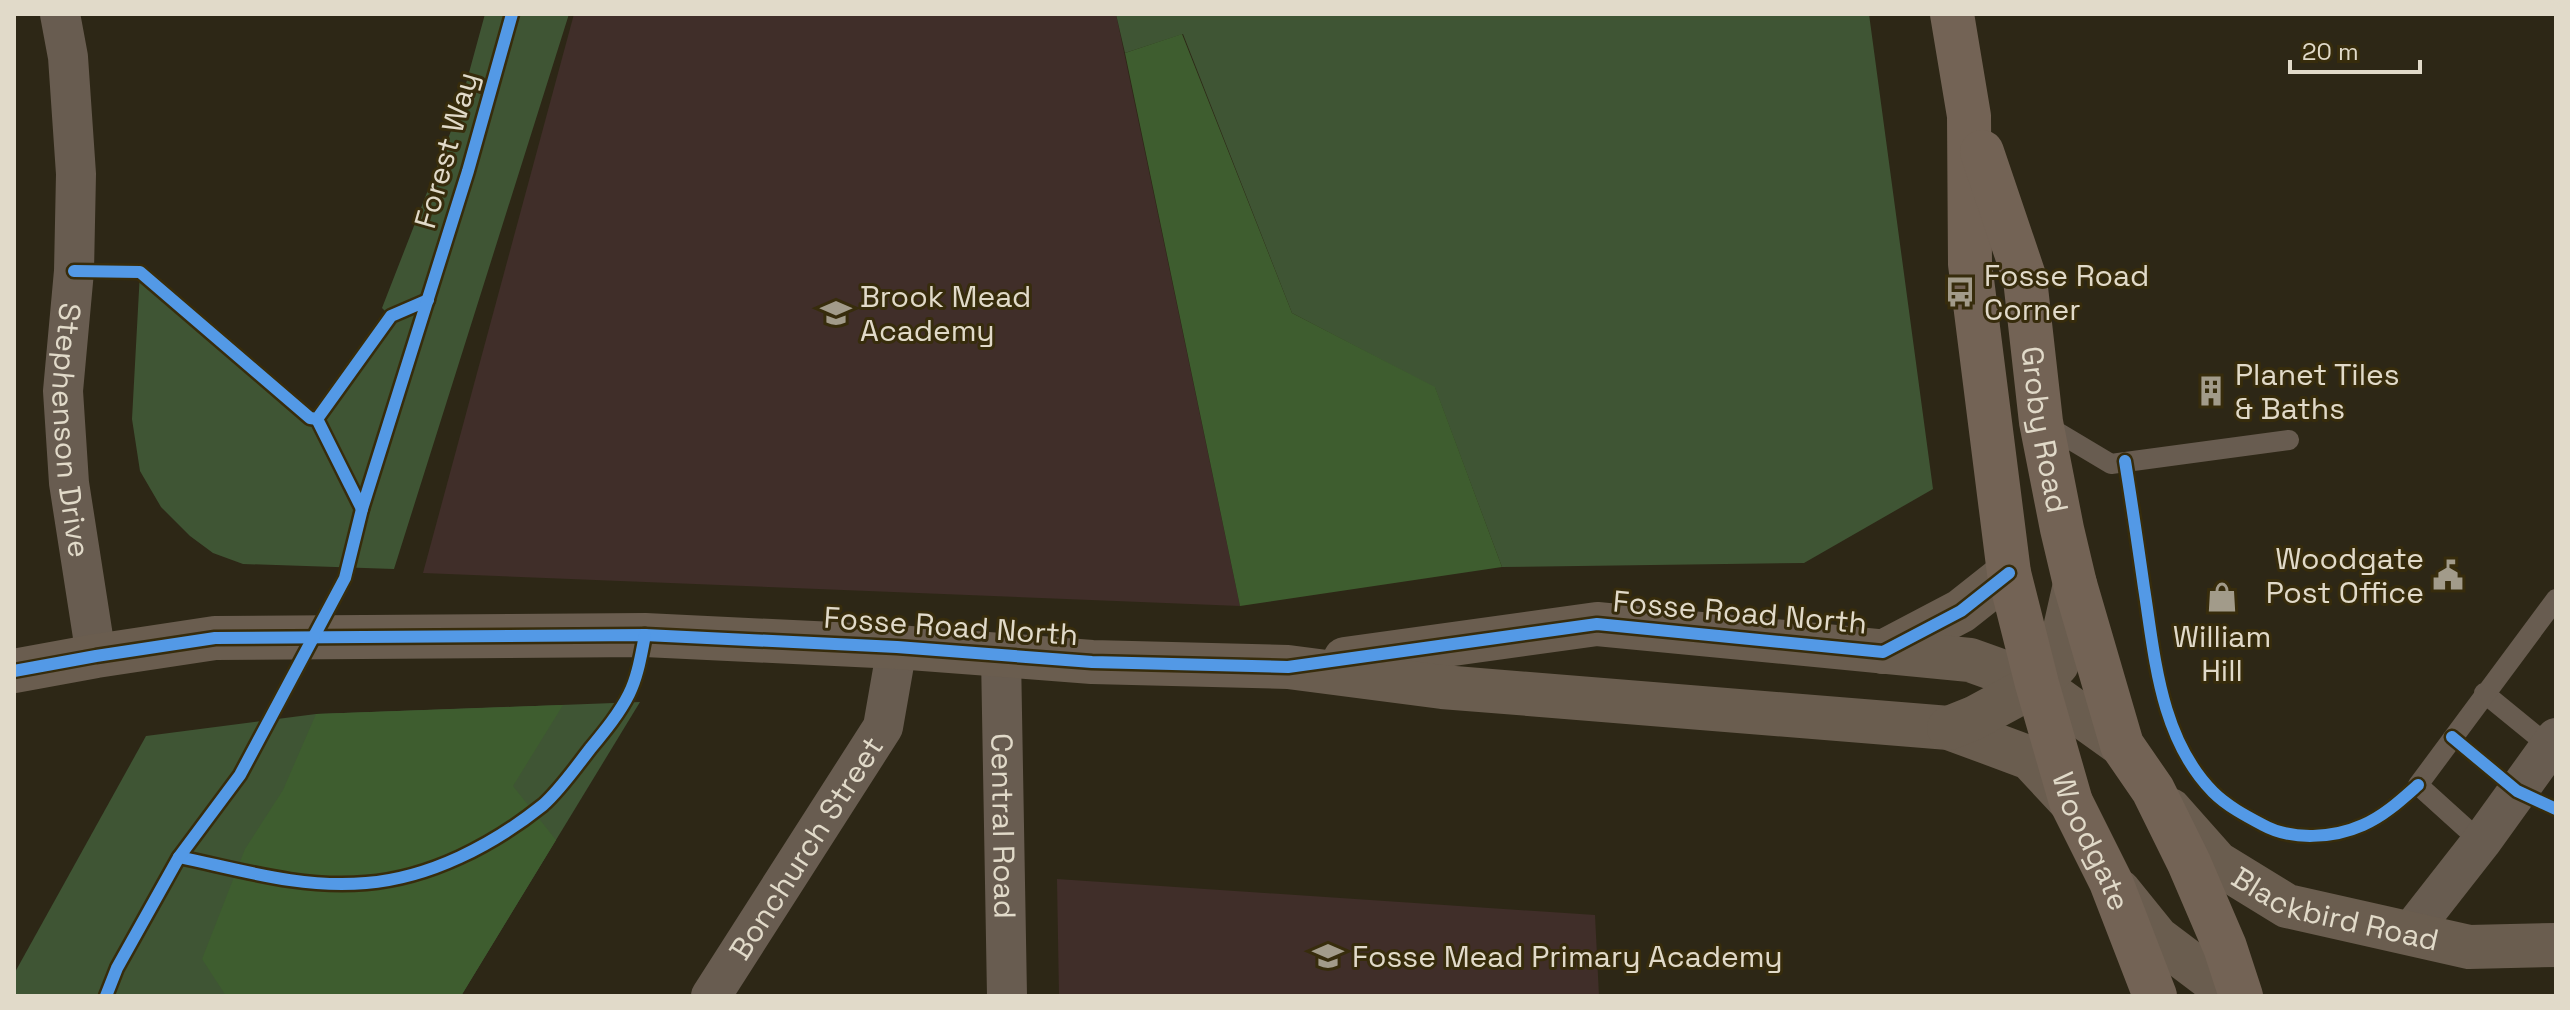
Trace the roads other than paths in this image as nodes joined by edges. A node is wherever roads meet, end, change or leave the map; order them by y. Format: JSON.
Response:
{"nodes":[{"id":1,"x":60,"y":14,"type":"edge"},
{"id":2,"x":1952,"y":14,"type":"edge"},
{"id":3,"x":1969,"y":116,"type":"junction"},
{"id":4,"x":2041,"y":422,"type":"junction"},
{"id":5,"x":2289,"y":440,"type":"dead end"},
{"id":6,"x":2009,"y":573,"type":"junction"},
{"id":7,"x":2075,"y":584,"type":"junction"},
{"id":8,"x":2556,"y":599,"type":"edge"},
{"id":9,"x":897,"y":647,"type":"junction"},
{"id":10,"x":1883,"y":652,"type":"junction"},
{"id":11,"x":96,"y":656,"type":"junction"},
{"id":12,"x":1001,"y":656,"type":"junction"},
{"id":13,"x":1288,"y":667,"type":"junction"},
{"id":14,"x":14,"y":671,"type":"edge"},
{"id":15,"x":2037,"y":684,"type":"junction"},
{"id":16,"x":2484,"y":693,"type":"junction"},
{"id":17,"x":1949,"y":728,"type":"junction"},
{"id":18,"x":2552,"y":742,"type":"edge"},
{"id":19,"x":2122,"y":745,"type":"junction"},
{"id":20,"x":2153,"y":790,"type":"junction"},
{"id":21,"x":2071,"y":802,"type":"junction"},
{"id":22,"x":2481,"y":842,"type":"junction"},
{"id":23,"x":2111,"y":882,"type":"junction"},
{"id":24,"x":2409,"y":934,"type":"junction"},
{"id":25,"x":2556,"y":945,"type":"edge"},
{"id":26,"x":711,"y":996,"type":"edge"},
{"id":27,"x":1007,"y":996,"type":"edge"},
{"id":28,"x":2155,"y":996,"type":"edge"},
{"id":29,"x":2234,"y":996,"type":"edge"},
{"id":30,"x":2241,"y":996,"type":"edge"}],
"edges":[{"from":1,"to":11,"type":"street","name":"Stephenson Drive"},
{"from":2,"to":3,"type":"main road","name":"Groby Road"},
{"from":3,"to":4,"type":"main road","name":"Groby Road"},
{"from":3,"to":6,"type":"main road","name":"Groby Road"},
{"from":4,"to":5,"type":"lane"},
{"from":4,"to":7,"type":"main road","name":"Groby Road"},
{"from":6,"to":10,"type":"street"},
{"from":6,"to":15,"type":"main road","name":"Groby Road"},
{"from":7,"to":15,"type":"street"},
{"from":7,"to":19,"type":"main road","name":"Groby Road"},
{"from":8,"to":16,"type":"lane"},
{"from":9,"to":11,"type":"street","name":"Fosse Road North"},
{"from":9,"to":12,"type":"street","name":"Fosse Road North"},
{"from":9,"to":26,"type":"street","name":"Bonchurch Street"},
{"from":10,"to":13,"type":"street","name":"Fosse Road North"},
{"from":10,"to":15,"type":"street","name":"Fosse Road North"},
{"from":11,"to":14,"type":"street","name":"Fosse Road North"},
{"from":12,"to":13,"type":"street","name":"Fosse Road North"},
{"from":12,"to":27,"type":"street","name":"Central Road"},
{"from":13,"to":17,"type":"street","name":"Fosse Road North"},
{"from":15,"to":17,"type":"street"},
{"from":15,"to":19,"type":"street","name":"Fosse Road North"},
{"from":15,"to":21,"type":"main road","name":"Woodgate"},
{"from":16,"to":18,"type":"lane"},
{"from":16,"to":22,"type":"lane"},
{"from":17,"to":21,"type":"street","name":"Fosse Road North"},
{"from":18,"to":22,"type":"street"},
{"from":19,"to":20,"type":"main road"},
{"from":20,"to":24,"type":"street","name":"Blackbird Road"},
{"from":20,"to":30,"type":"main road"},
{"from":21,"to":23,"type":"main road","name":"Woodgate"},
{"from":22,"to":24,"type":"street"},
{"from":23,"to":28,"type":"main road","name":"Woodgate"},
{"from":23,"to":29,"type":"street"},
{"from":24,"to":25,"type":"street","name":"Blackbird Road"}]}
